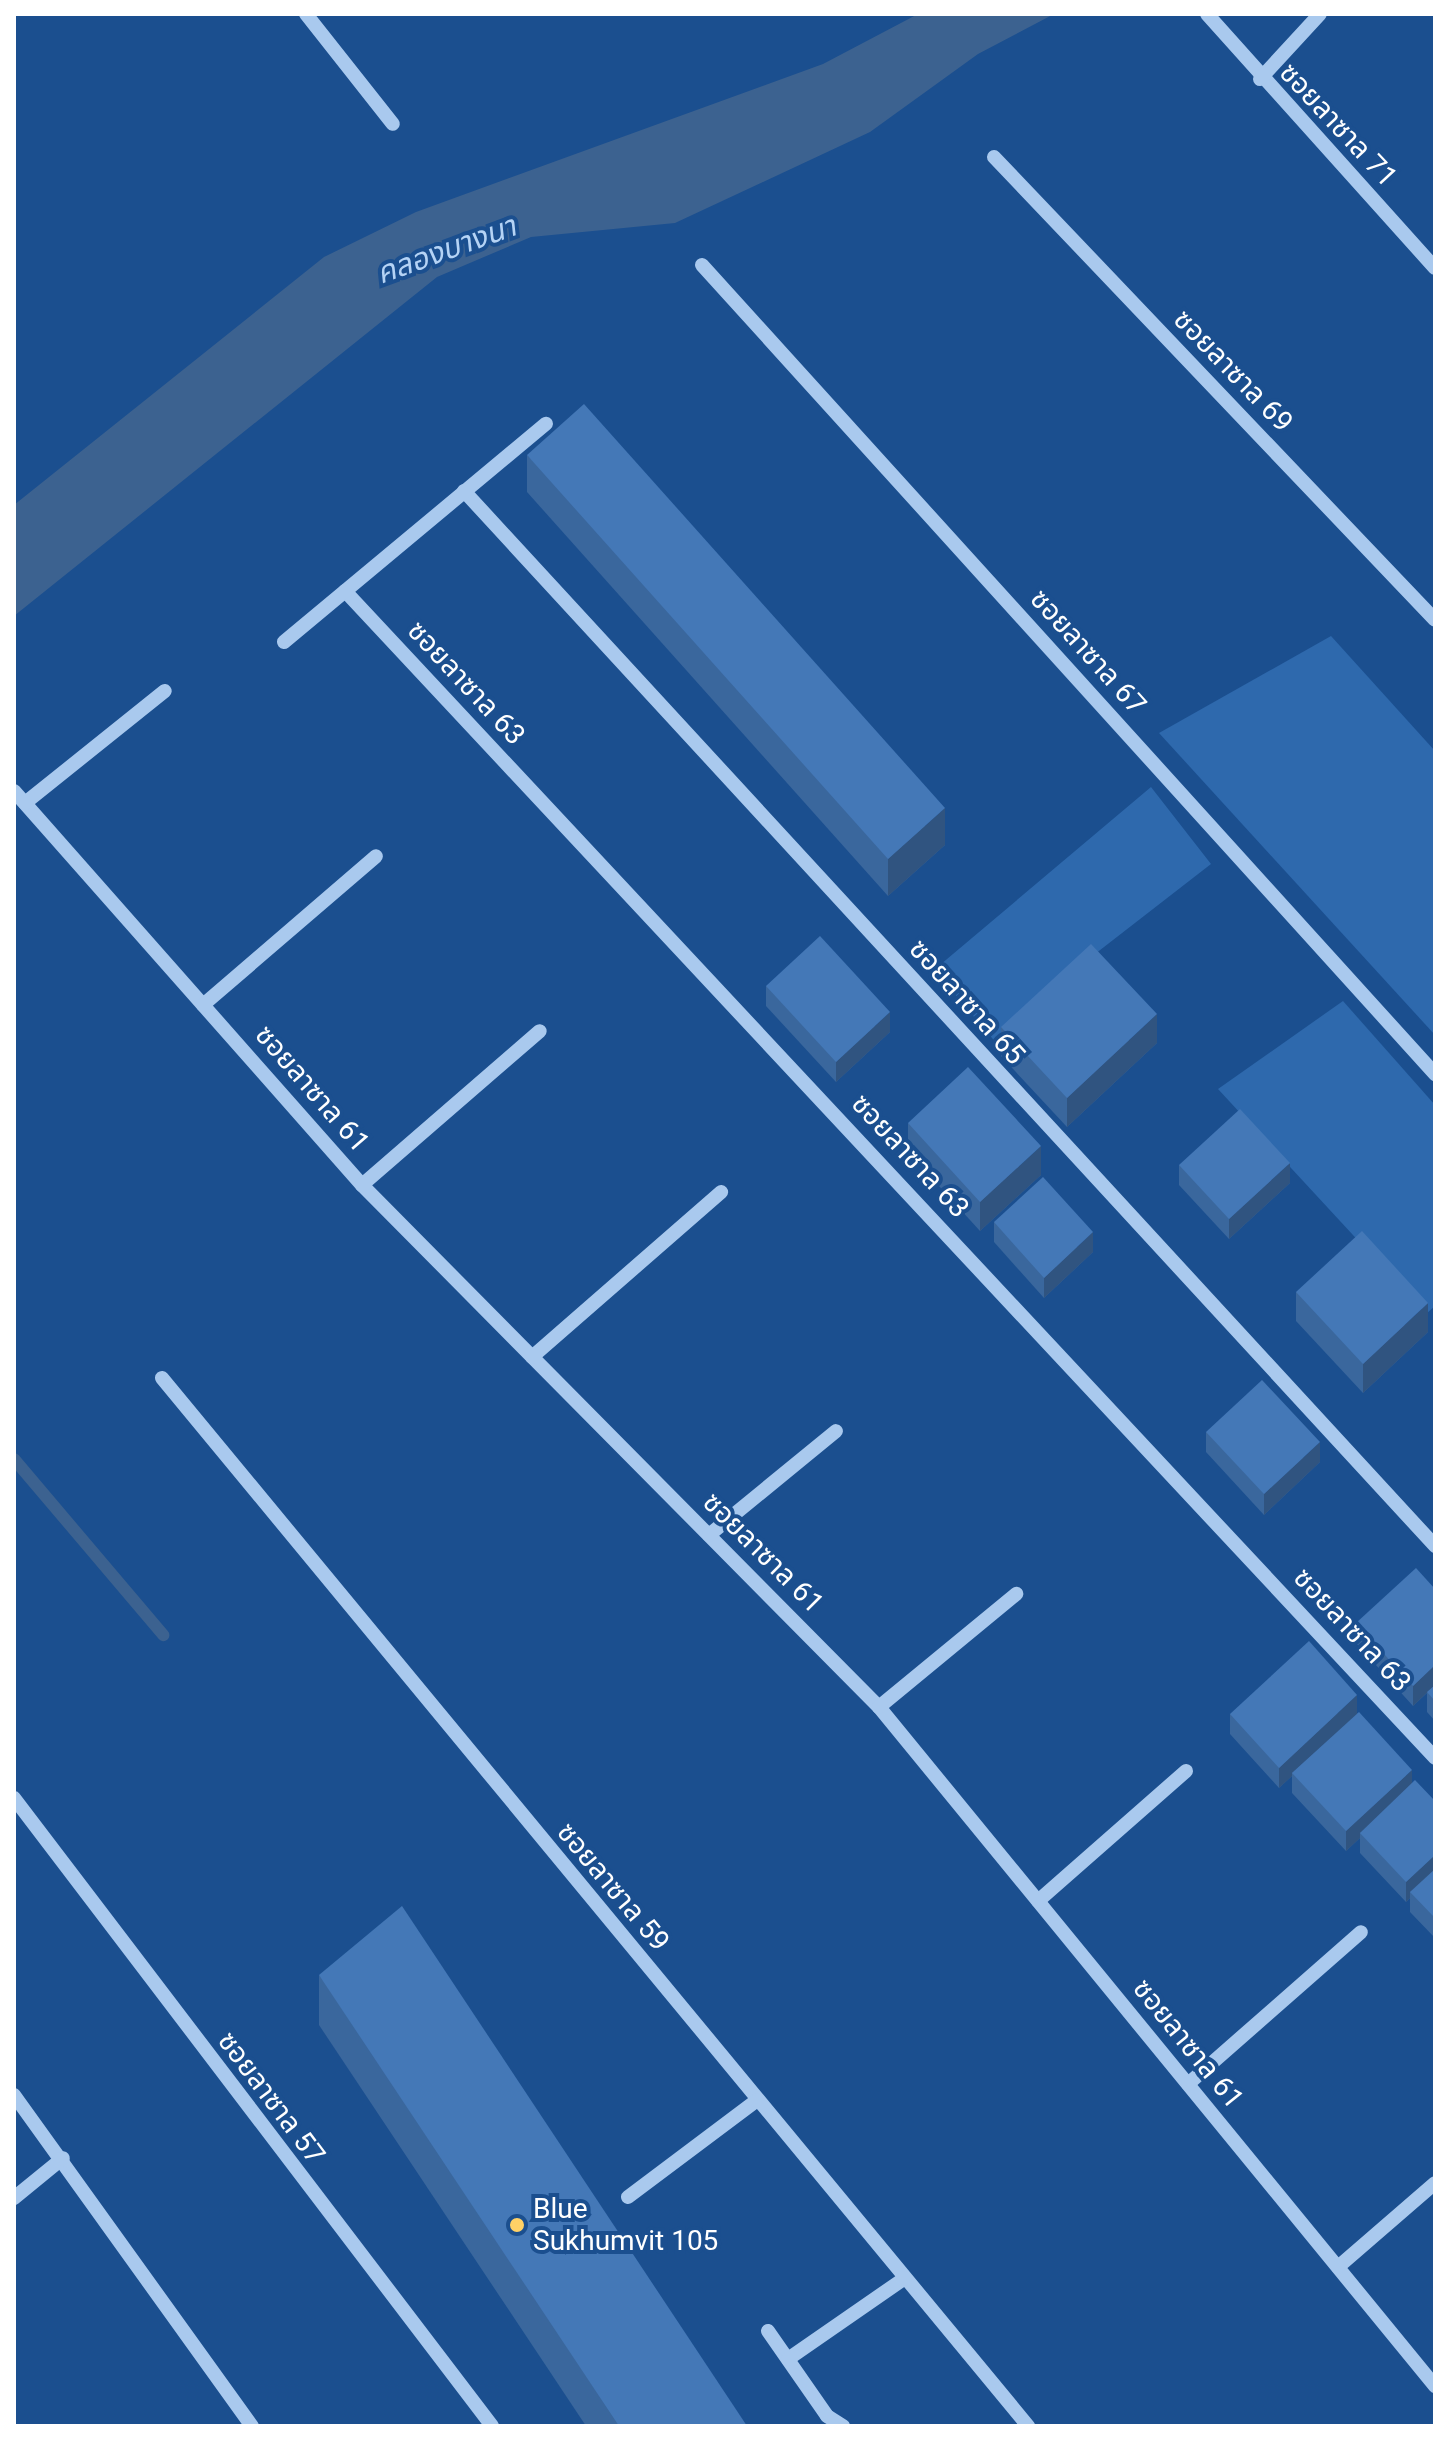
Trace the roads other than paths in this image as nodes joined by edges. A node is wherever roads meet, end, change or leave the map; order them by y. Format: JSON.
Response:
{"nodes":[{"id":1,"x":306,"y":14,"type":"edge"},
{"id":2,"x":1207,"y":14,"type":"edge"},
{"id":3,"x":1320,"y":14,"type":"edge"},
{"id":4,"x":1260,"y":79,"type":"junction"},
{"id":5,"x":393,"y":124,"type":"dead end"},
{"id":6,"x":994,"y":157,"type":"dead end"},
{"id":7,"x":702,"y":265,"type":"dead end"},
{"id":8,"x":1435,"y":268,"type":"edge"},
{"id":9,"x":546,"y":424,"type":"dead end"},
{"id":10,"x":464,"y":491,"type":"junction"},
{"id":11,"x":345,"y":591,"type":"junction"},
{"id":12,"x":1435,"y":620,"type":"edge"},
{"id":13,"x":284,"y":642,"type":"dead end"},
{"id":14,"x":165,"y":691,"type":"dead end"},
{"id":15,"x":14,"y":791,"type":"edge"},
{"id":16,"x":25,"y":803,"type":"junction"},
{"id":17,"x":376,"y":856,"type":"dead end"},
{"id":18,"x":203,"y":1005,"type":"junction"},
{"id":19,"x":540,"y":1031,"type":"dead end"},
{"id":20,"x":1435,"y":1074,"type":"edge"},
{"id":21,"x":362,"y":1185,"type":"junction"},
{"id":22,"x":721,"y":1192,"type":"dead end"},
{"id":23,"x":532,"y":1357,"type":"junction"},
{"id":24,"x":162,"y":1378,"type":"dead end"},
{"id":25,"x":836,"y":1431,"type":"dead end"},
{"id":26,"x":709,"y":1535,"type":"junction"},
{"id":27,"x":1435,"y":1546,"type":"edge"},
{"id":28,"x":1016,"y":1594,"type":"dead end"},
{"id":29,"x":879,"y":1707,"type":"junction"},
{"id":30,"x":1435,"y":1758,"type":"edge"},
{"id":31,"x":1186,"y":1771,"type":"dead end"},
{"id":32,"x":14,"y":1798,"type":"edge"},
{"id":33,"x":1038,"y":1901,"type":"junction"},
{"id":34,"x":1361,"y":1932,"type":"dead end"},
{"id":35,"x":1188,"y":2084,"type":"junction"},
{"id":36,"x":14,"y":2095,"type":"edge"},
{"id":37,"x":757,"y":2100,"type":"junction"},
{"id":38,"x":63,"y":2158,"type":"junction"},
{"id":39,"x":1435,"y":2183,"type":"edge"},
{"id":40,"x":628,"y":2197,"type":"dead end"},
{"id":41,"x":14,"y":2198,"type":"edge"},
{"id":42,"x":1338,"y":2267,"type":"junction"},
{"id":43,"x":905,"y":2278,"type":"junction"},
{"id":44,"x":768,"y":2331,"type":"dead end"},
{"id":45,"x":788,"y":2359,"type":"junction"},
{"id":46,"x":1435,"y":2386,"type":"edge"},
{"id":47,"x":252,"y":2426,"type":"edge"},
{"id":48,"x":492,"y":2426,"type":"edge"},
{"id":49,"x":843,"y":2426,"type":"edge"},
{"id":50,"x":1028,"y":2426,"type":"edge"}],
"edges":[{"from":1,"to":5,"type":"street"},
{"from":2,"to":4,"type":"street","name":"ซอยลาซาล 71"},
{"from":3,"to":4,"type":"street"},
{"from":4,"to":8,"type":"street","name":"ซอยลาซาล 71"},
{"from":6,"to":12,"type":"street","name":"ซอยลาซาล 69"},
{"from":7,"to":20,"type":"street","name":"ซอยลาซาล 67"},
{"from":9,"to":10,"type":"street"},
{"from":10,"to":11,"type":"street"},
{"from":10,"to":27,"type":"street","name":"ซอยลาซาล 65"},
{"from":11,"to":13,"type":"street"},
{"from":11,"to":30,"type":"street","name":"ซอยลาซาล 63"},
{"from":14,"to":16,"type":"street"},
{"from":15,"to":16,"type":"street","name":"ซอยลาซาล 61"},
{"from":16,"to":18,"type":"street","name":"ซอยลาซาล 61"},
{"from":17,"to":18,"type":"street"},
{"from":18,"to":21,"type":"street","name":"ซอยลาซาล 61"},
{"from":19,"to":21,"type":"street"},
{"from":21,"to":23,"type":"street","name":"ซอยลาซาล 61"},
{"from":22,"to":23,"type":"street"},
{"from":23,"to":26,"type":"street","name":"ซอยลาซาล 61"},
{"from":24,"to":37,"type":"street","name":"ซอยลาซาล 59"},
{"from":25,"to":26,"type":"street"},
{"from":26,"to":29,"type":"street","name":"ซอยลาซาล 61"},
{"from":28,"to":29,"type":"street"},
{"from":29,"to":33,"type":"street","name":"ซอยลาซาล 61"},
{"from":31,"to":33,"type":"street"},
{"from":32,"to":48,"type":"street","name":"ซอยลาซาล 57"},
{"from":33,"to":35,"type":"street","name":"ซอยลาซาล 61"},
{"from":34,"to":35,"type":"street"},
{"from":35,"to":42,"type":"street","name":"ซอยลาซาล 61"},
{"from":36,"to":38,"type":"street"},
{"from":37,"to":40,"type":"street"},
{"from":37,"to":43,"type":"street","name":"ซอยลาซาล 59"},
{"from":38,"to":41,"type":"street"},
{"from":38,"to":47,"type":"street"},
{"from":39,"to":42,"type":"street"},
{"from":42,"to":46,"type":"street","name":"ซอยลาซาล 61"},
{"from":43,"to":45,"type":"street"},
{"from":43,"to":50,"type":"street","name":"ซอยลาซาล 59"},
{"from":44,"to":45,"type":"street"},
{"from":45,"to":49,"type":"street"}]}
